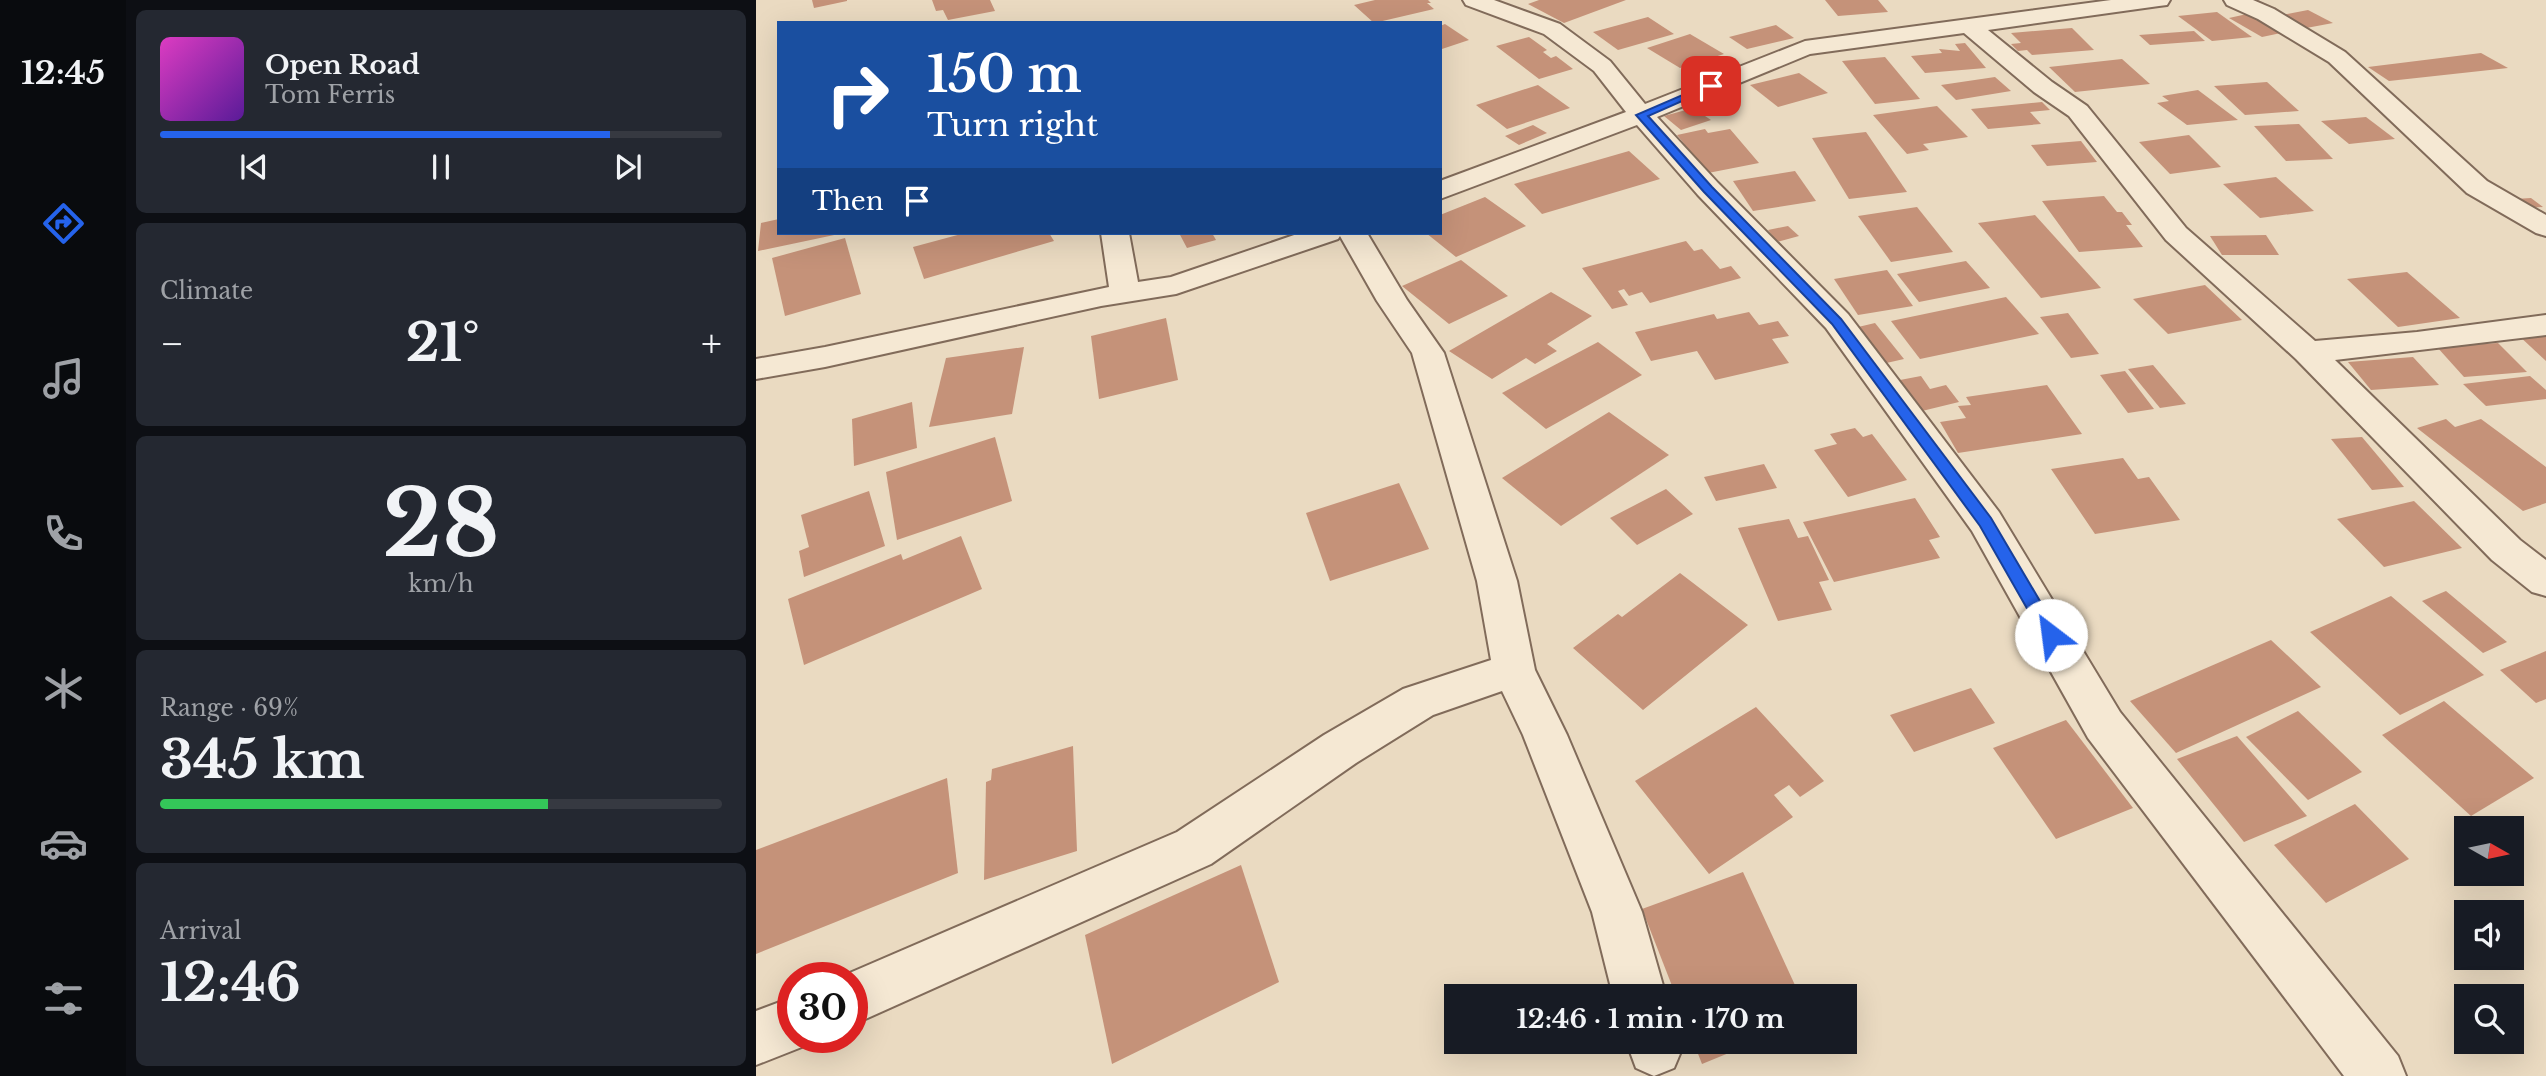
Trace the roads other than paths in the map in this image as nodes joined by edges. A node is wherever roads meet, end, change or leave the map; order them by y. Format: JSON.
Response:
{"nodes":[{"id":1,"x":1474,"y":0,"type":"edge"},
{"id":2,"x":2159,"y":0,"type":"edge"},
{"id":3,"x":2235,"y":0,"type":"edge"},
{"id":4,"x":1976,"y":13,"type":"edge"},
{"id":5,"x":1641,"y":115,"type":"junction"},
{"id":6,"x":1442,"y":190,"type":"edge"},
{"id":7,"x":2546,"y":228,"type":"edge"},
{"id":8,"x":1115,"y":235,"type":"edge"},
{"id":9,"x":1322,"y":235,"type":"edge"},
{"id":10,"x":1354,"y":235,"type":"edge"},
{"id":11,"x":1125,"y":293,"type":"junction"},
{"id":12,"x":2546,"y":325,"type":"edge"},
{"id":13,"x":2308,"y":352,"type":"junction"},
{"id":14,"x":756,"y":369,"type":"edge"},
{"id":15,"x":2546,"y":581,"type":"edge"},
{"id":16,"x":1514,"y":670,"type":"junction"},
{"id":17,"x":1637,"y":984,"type":"edge"},
{"id":18,"x":868,"y":992,"type":"edge"},
{"id":19,"x":777,"y":1030,"type":"edge"},
{"id":20,"x":756,"y":1038,"type":"edge"},
{"id":21,"x":2378,"y":1076,"type":"edge"}],
"edges":[{"from":1,"to":5,"type":"street"},
{"from":2,"to":4,"type":"street"},
{"from":3,"to":7,"type":"street"},
{"from":4,"to":5,"type":"street"},
{"from":4,"to":13,"type":"street"},
{"from":5,"to":6,"type":"street"},
{"from":5,"to":21,"type":"street"},
{"from":8,"to":11,"type":"street"},
{"from":9,"to":11,"type":"street"},
{"from":10,"to":16,"type":"street"},
{"from":11,"to":14,"type":"street"},
{"from":12,"to":13,"type":"street"},
{"from":13,"to":15,"type":"street"},
{"from":16,"to":17,"type":"street"},
{"from":16,"to":18,"type":"street"},
{"from":19,"to":20,"type":"street"}]}
